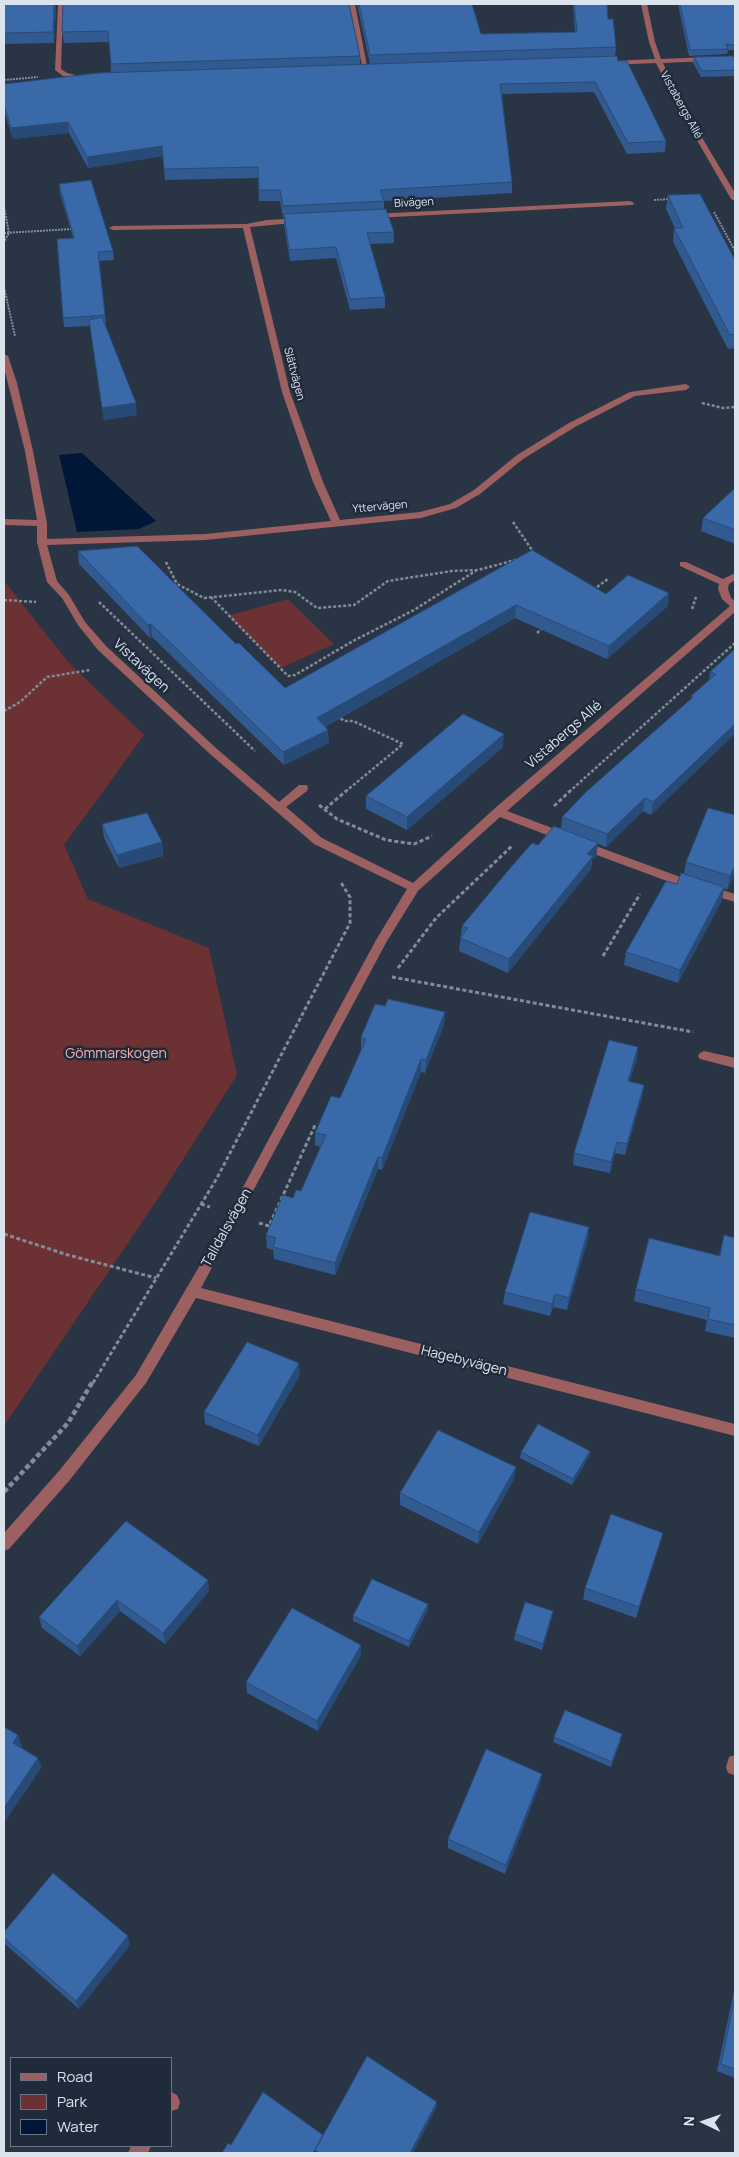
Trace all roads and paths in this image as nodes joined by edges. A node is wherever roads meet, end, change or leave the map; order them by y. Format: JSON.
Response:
{"nodes":[{"id":1,"x":106,"y":4,"type":"edge"},
{"id":2,"x":352,"y":4,"type":"edge"},
{"id":3,"x":644,"y":4,"type":"edge"},
{"id":4,"x":60,"y":5,"type":"edge"},
{"id":5,"x":735,"y":58,"type":"edge"},
{"id":6,"x":658,"y":61,"type":"junction"},
{"id":7,"x":601,"y":63,"type":"edge"},
{"id":8,"x":357,"y":70,"type":"edge"},
{"id":9,"x":366,"y":70,"type":"junction"},
{"id":10,"x":376,"y":70,"type":"edge"},
{"id":11,"x":65,"y":75,"type":"junction"},
{"id":12,"x":4,"y":80,"type":"edge"},
{"id":13,"x":90,"y":80,"type":"edge"},
{"id":14,"x":677,"y":199,"type":"edge"},
{"id":15,"x":735,"y":199,"type":"edge"},
{"id":16,"x":630,"y":203,"type":"joint"},
{"id":17,"x":4,"y":207,"type":"edge"},
{"id":18,"x":362,"y":217,"type":"edge"},
{"id":19,"x":305,"y":220,"type":"edge"},
{"id":20,"x":246,"y":226,"type":"junction"},
{"id":21,"x":113,"y":228,"type":"joint"},
{"id":22,"x":9,"y":232,"type":"junction"},
{"id":23,"x":4,"y":233,"type":"edge"},
{"id":24,"x":4,"y":242,"type":"edge"},
{"id":25,"x":4,"y":356,"type":"edge"},
{"id":26,"x":686,"y":387,"type":"dead end"},
{"id":27,"x":4,"y":522,"type":"edge"},
{"id":28,"x":336,"y":522,"type":"junction"},
{"id":29,"x":513,"y":522,"type":"dead end"},
{"id":30,"x":42,"y":523,"type":"junction"},
{"id":31,"x":42,"y":542,"type":"junction"},
{"id":32,"x":528,"y":557,"type":"edge"},
{"id":33,"x":520,"y":559,"type":"edge"},
{"id":34,"x":165,"y":560,"type":"dead end"},
{"id":35,"x":683,"y":564,"type":"dead end"},
{"id":36,"x":478,"y":570,"type":"junction"},
{"id":37,"x":735,"y":576,"type":"edge"},
{"id":38,"x":608,"y":578,"type":"dead end"},
{"id":39,"x":724,"y":583,"type":"junction"},
{"id":40,"x":587,"y":584,"type":"edge"},
{"id":41,"x":595,"y":588,"type":"junction"},
{"id":42,"x":588,"y":594,"type":"edge"},
{"id":43,"x":211,"y":597,"type":"junction"},
{"id":44,"x":96,"y":599,"type":"dead end"},
{"id":45,"x":735,"y":606,"type":"edge"},
{"id":46,"x":551,"y":622,"type":"edge"},
{"id":47,"x":536,"y":633,"type":"edge"},
{"id":48,"x":735,"y":643,"type":"edge"},
{"id":49,"x":120,"y":665,"type":"junction"},
{"id":50,"x":288,"y":676,"type":"junction"},
{"id":51,"x":295,"y":682,"type":"edge"},
{"id":52,"x":330,"y":710,"type":"edge"},
{"id":53,"x":4,"y":711,"type":"edge"},
{"id":54,"x":260,"y":755,"type":"dead end"},
{"id":55,"x":302,"y":789,"type":"joint"},
{"id":56,"x":279,"y":807,"type":"junction"},
{"id":57,"x":324,"y":809,"type":"junction"},
{"id":58,"x":498,"y":812,"type":"junction"},
{"id":59,"x":533,"y":826,"type":"junction"},
{"id":60,"x":358,"y":861,"type":"junction"},
{"id":61,"x":653,"y":872,"type":"junction"},
{"id":62,"x":414,"y":888,"type":"junction"},
{"id":63,"x":735,"y":898,"type":"edge"},
{"id":64,"x":603,"y":956,"type":"dead end"},
{"id":65,"x":392,"y":977,"type":"junction"},
{"id":66,"x":386,"y":984,"type":"dead end"},
{"id":67,"x":699,"y":1033,"type":"dead end"},
{"id":68,"x":704,"y":1056,"type":"dead end"},
{"id":69,"x":735,"y":1063,"type":"edge"},
{"id":70,"x":318,"y":1119,"type":"dead end"},
{"id":71,"x":201,"y":1204,"type":"junction"},
{"id":72,"x":234,"y":1216,"type":"junction"},
{"id":73,"x":4,"y":1234,"type":"edge"},
{"id":74,"x":156,"y":1278,"type":"junction"},
{"id":75,"x":192,"y":1291,"type":"junction"},
{"id":76,"x":735,"y":1430,"type":"edge"},
{"id":77,"x":4,"y":1492,"type":"edge"},
{"id":78,"x":4,"y":1544,"type":"edge"}],
"edges":[{"from":1,"to":4,"type":"street"},
{"from":2,"to":9,"type":"street"},
{"from":3,"to":6,"type":"street","name":"Vistabergs Allé"},
{"from":4,"to":11,"type":"street"},
{"from":5,"to":6,"type":"street"},
{"from":6,"to":7,"type":"street"},
{"from":6,"to":15,"type":"street","name":"Vistabergs Allé"},
{"from":8,"to":9,"type":"street"},
{"from":9,"to":10,"type":"street"},
{"from":11,"to":12,"type":"path"},
{"from":11,"to":13,"type":"street"},
{"from":14,"to":16,"type":"path"},
{"from":16,"to":18,"type":"street","name":"Bivägen"},
{"from":17,"to":22,"type":"path"},
{"from":19,"to":20,"type":"street"},
{"from":20,"to":21,"type":"street"},
{"from":20,"to":28,"type":"street","name":"Slättvägen"},
{"from":21,"to":22,"type":"path"},
{"from":22,"to":23,"type":"path"},
{"from":22,"to":24,"type":"path"},
{"from":25,"to":30,"type":"street","name":"Vistavägen"},
{"from":26,"to":28,"type":"street","name":"Yttervägen"},
{"from":27,"to":30,"type":"street"},
{"from":28,"to":31,"type":"street","name":"Yttervägen"},
{"from":29,"to":32,"type":"path"},
{"from":30,"to":31,"type":"street","name":"Vistavägen"},
{"from":31,"to":49,"type":"street","name":"Vistavägen"},
{"from":33,"to":36,"type":"path"},
{"from":34,"to":43,"type":"path"},
{"from":35,"to":39,"type":"street"},
{"from":36,"to":43,"type":"path"},
{"from":36,"to":50,"type":"path"},
{"from":37,"to":39,"type":"street"},
{"from":38,"to":41,"type":"path"},
{"from":39,"to":45,"type":"street"},
{"from":40,"to":41,"type":"path"},
{"from":41,"to":42,"type":"path"},
{"from":43,"to":50,"type":"path"},
{"from":44,"to":54,"type":"path"},
{"from":45,"to":58,"type":"street","name":"Vistabergs Allé"},
{"from":46,"to":47,"type":"path"},
{"from":48,"to":59,"type":"path"},
{"from":49,"to":53,"type":"path"},
{"from":49,"to":56,"type":"street","name":"Vistavägen"},
{"from":50,"to":51,"type":"path"},
{"from":52,"to":57,"type":"path"},
{"from":55,"to":56,"type":"street"},
{"from":55,"to":57,"type":"path"},
{"from":56,"to":60,"type":"street","name":"Vistavägen"},
{"from":57,"to":60,"type":"path"},
{"from":58,"to":59,"type":"street"},
{"from":58,"to":62,"type":"street","name":"Vistabergs Allé"},
{"from":59,"to":61,"type":"street"},
{"from":59,"to":65,"type":"path"},
{"from":60,"to":62,"type":"street","name":"Vistavägen"},
{"from":60,"to":71,"type":"path"},
{"from":61,"to":63,"type":"street"},
{"from":61,"to":64,"type":"path"},
{"from":62,"to":72,"type":"street","name":"Talldalsvägen"},
{"from":65,"to":66,"type":"path"},
{"from":65,"to":67,"type":"path"},
{"from":68,"to":69,"type":"street"},
{"from":70,"to":72,"type":"path"},
{"from":71,"to":72,"type":"path"},
{"from":71,"to":74,"type":"path"},
{"from":72,"to":75,"type":"street","name":"Talldalsvägen"},
{"from":73,"to":74,"type":"path"},
{"from":74,"to":77,"type":"path"},
{"from":75,"to":76,"type":"street","name":"Hagebyvägen"},
{"from":75,"to":78,"type":"street","name":"Talldalsvägen"}]}
